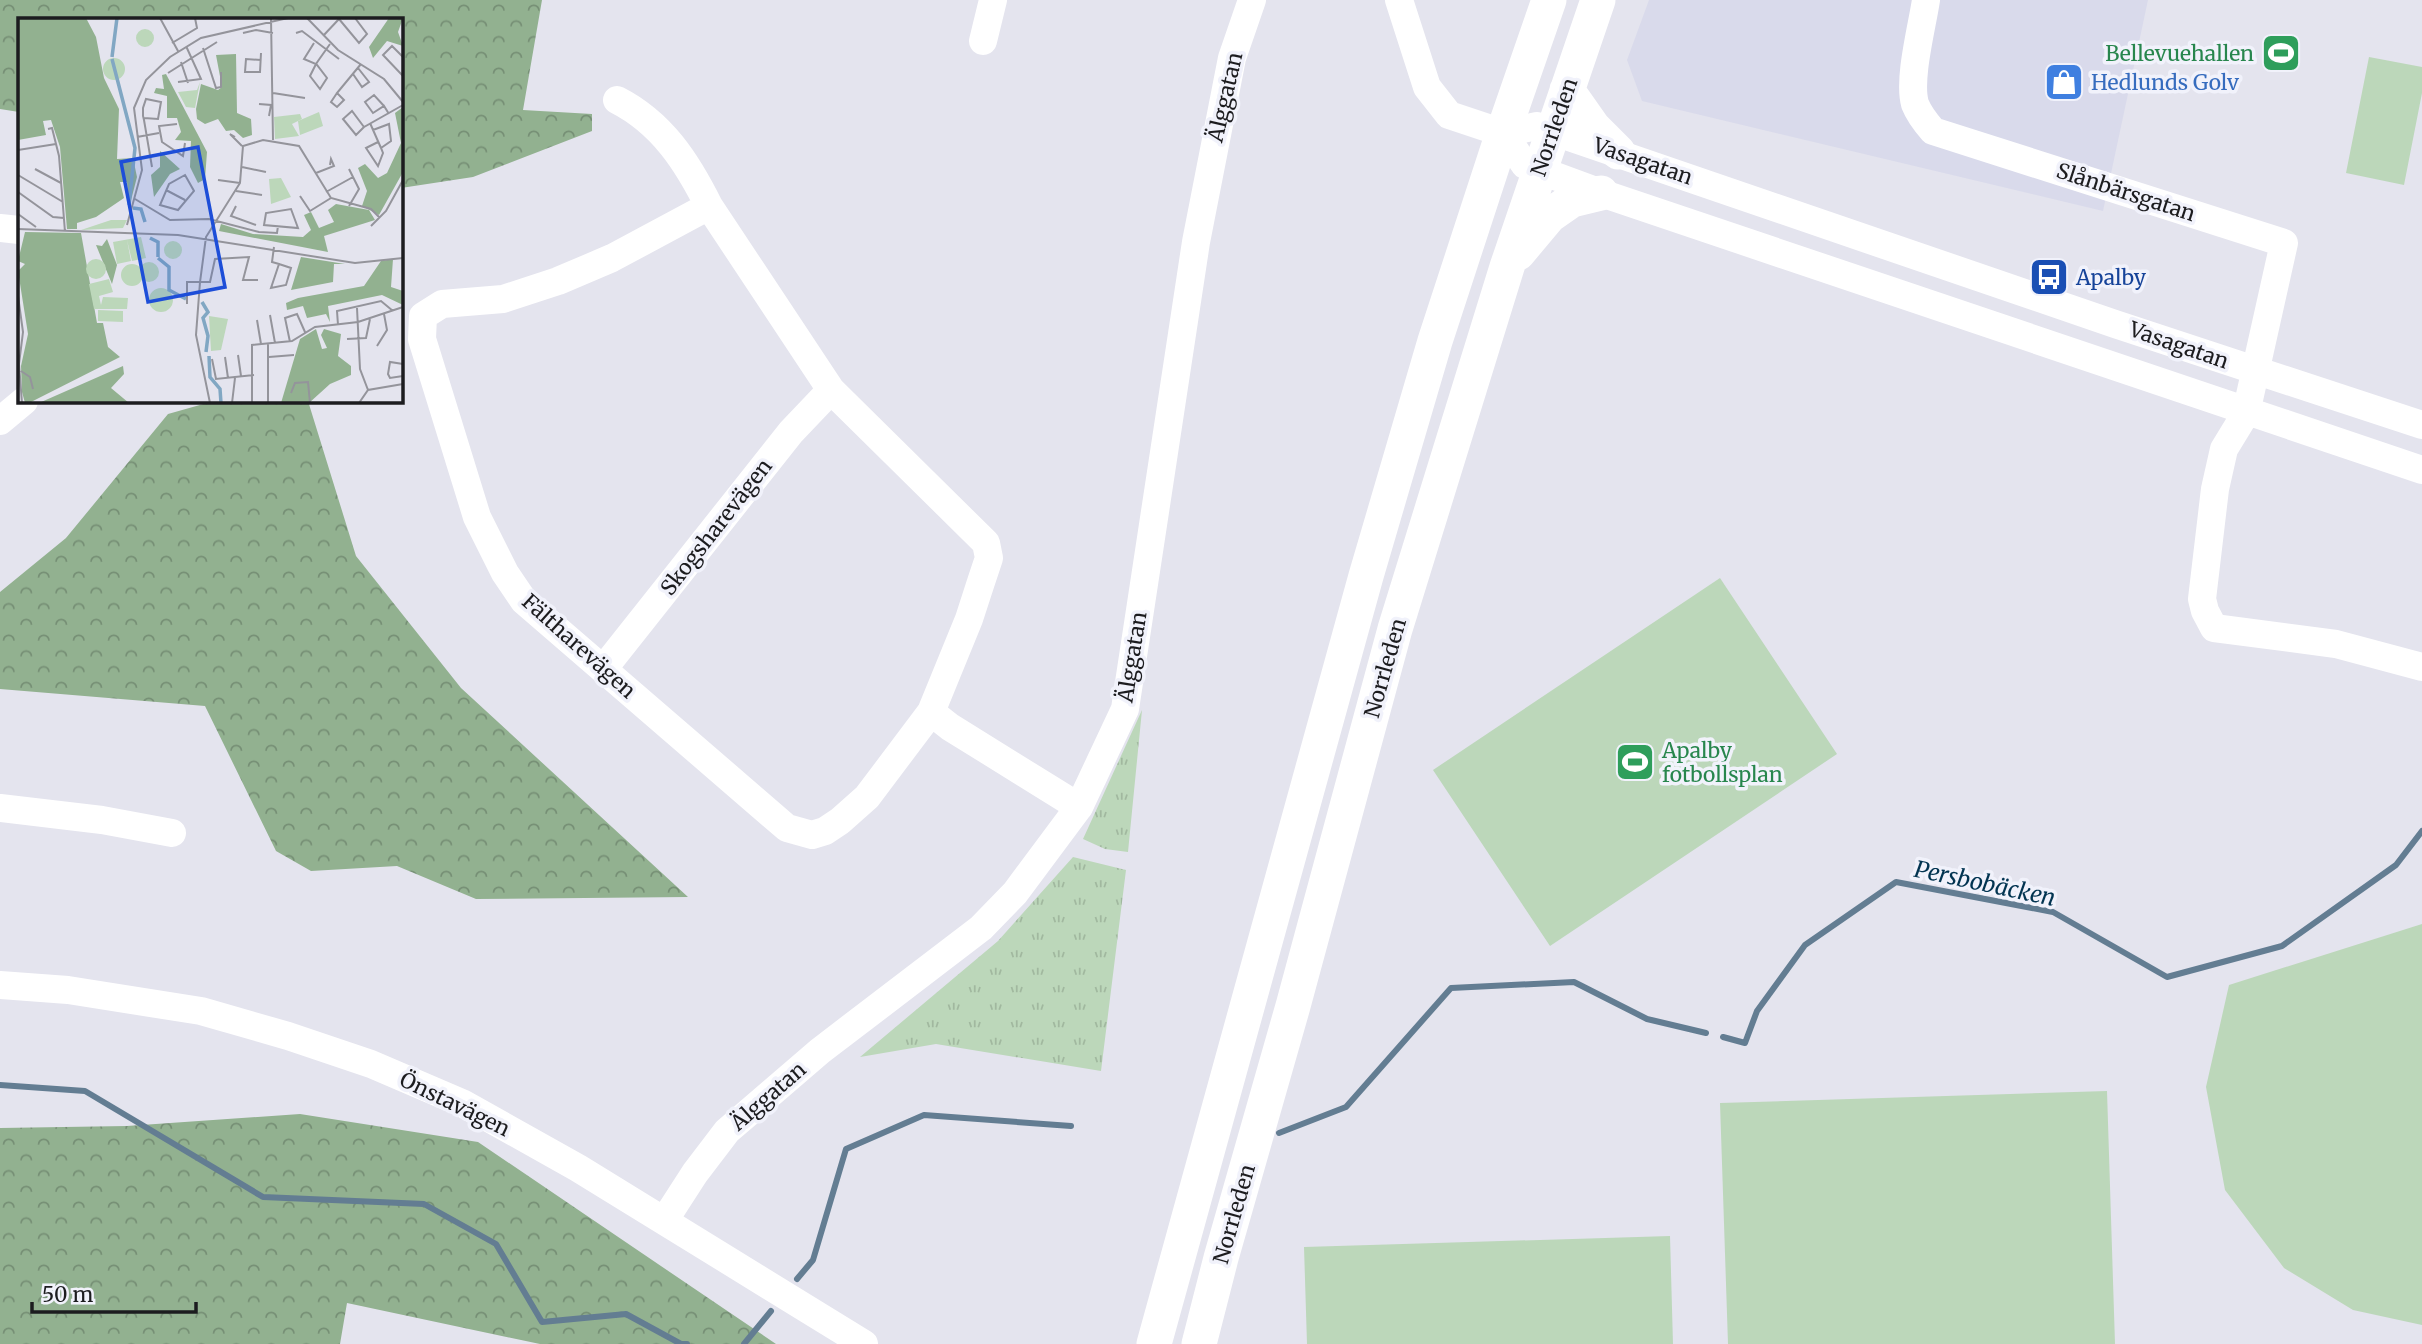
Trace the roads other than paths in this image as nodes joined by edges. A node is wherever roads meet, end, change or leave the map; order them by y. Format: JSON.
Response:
{"nodes":[{"id":1,"x":993,"y":0,"type":"edge"},
{"id":2,"x":1252,"y":0,"type":"edge"},
{"id":3,"x":1399,"y":0,"type":"edge"},
{"id":4,"x":1549,"y":0,"type":"edge"},
{"id":5,"x":1598,"y":0,"type":"edge"},
{"id":6,"x":1926,"y":0,"type":"edge"},
{"id":7,"x":984,"y":41,"type":"dead end"},
{"id":8,"x":1567,"y":90,"type":"junction"},
{"id":9,"x":617,"y":100,"type":"dead end"},
{"id":10,"x":1552,"y":131,"type":"junction"},
{"id":11,"x":1503,"y":133,"type":"junction"},
{"id":12,"x":1618,"y":152,"type":"junction"},
{"id":13,"x":1539,"y":170,"type":"junction"},
{"id":14,"x":1601,"y":193,"type":"junction"},
{"id":15,"x":709,"y":206,"type":"junction"},
{"id":16,"x":0,"y":228,"type":"edge"},
{"id":17,"x":18,"y":230,"type":"edge"},
{"id":18,"x":1507,"y":267,"type":"junction"},
{"id":19,"x":2255,"y":371,"type":"junction"},
{"id":20,"x":831,"y":390,"type":"junction"},
{"id":21,"x":23,"y":402,"type":"edge"},
{"id":22,"x":2246,"y":413,"type":"junction"},
{"id":23,"x":0,"y":421,"type":"edge"},
{"id":24,"x":2422,"y":425,"type":"edge"},
{"id":25,"x":2422,"y":470,"type":"edge"},
{"id":26,"x":2422,"y":667,"type":"edge"},
{"id":27,"x":604,"y":668,"type":"junction"},
{"id":28,"x":931,"y":712,"type":"junction"},
{"id":29,"x":1079,"y":807,"type":"junction"},
{"id":30,"x":0,"y":808,"type":"edge"},
{"id":31,"x":172,"y":833,"type":"dead end"},
{"id":32,"x":0,"y":985,"type":"edge"},
{"id":33,"x":664,"y":1221,"type":"junction"},
{"id":34,"x":1152,"y":1335,"type":"edge"},
{"id":35,"x":864,"y":1344,"type":"edge"},
{"id":36,"x":1199,"y":1344,"type":"edge"}],
"edges":[{"from":1,"to":7,"type":"street"},
{"from":2,"to":29,"type":"street","name":"Älggatan"},
{"from":3,"to":11,"type":"street"},
{"from":4,"to":11,"type":"main road","name":"Norrleden"},
{"from":5,"to":8,"type":"main road","name":"Norrleden"},
{"from":6,"to":19,"type":"street","name":"Slånbärsgatan"},
{"from":8,"to":10,"type":"main road","name":"Norrleden"},
{"from":8,"to":12,"type":"main road"},
{"from":9,"to":15,"type":"street","name":"Fältharevägen"},
{"from":10,"to":11,"type":"street","name":"Vasagatan"},
{"from":10,"to":12,"type":"street","name":"Vasagatan"},
{"from":10,"to":13,"type":"main road","name":"Norrleden"},
{"from":11,"to":13,"type":"street","name":"Vasagatan"},
{"from":11,"to":34,"type":"main road","name":"Norrleden"},
{"from":12,"to":19,"type":"street","name":"Vasagatan"},
{"from":13,"to":14,"type":"street","name":"Vasagatan"},
{"from":13,"to":18,"type":"main road","name":"Norrleden"},
{"from":14,"to":18,"type":"main road"},
{"from":14,"to":22,"type":"street","name":"Vasagatan"},
{"from":15,"to":20,"type":"street","name":"Fältharevägen"},
{"from":15,"to":27,"type":"street","name":"Fältharevägen"},
{"from":16,"to":17,"type":"street"},
{"from":18,"to":36,"type":"main road","name":"Norrleden"},
{"from":19,"to":22,"type":"street","name":"Slånbärsgatan"},
{"from":19,"to":24,"type":"street","name":"Vasagatan"},
{"from":20,"to":27,"type":"street","name":"Skogsharevägen"},
{"from":20,"to":28,"type":"street","name":"Fältharevägen"},
{"from":21,"to":23,"type":"street"},
{"from":22,"to":25,"type":"street","name":"Vasagatan"},
{"from":22,"to":26,"type":"street"},
{"from":27,"to":28,"type":"street","name":"Fältharevägen"},
{"from":28,"to":29,"type":"street"},
{"from":29,"to":33,"type":"street","name":"Älggatan"},
{"from":30,"to":31,"type":"street"},
{"from":32,"to":33,"type":"street","name":"Önstavägen"},
{"from":33,"to":35,"type":"street","name":"Önstavägen"}]}
